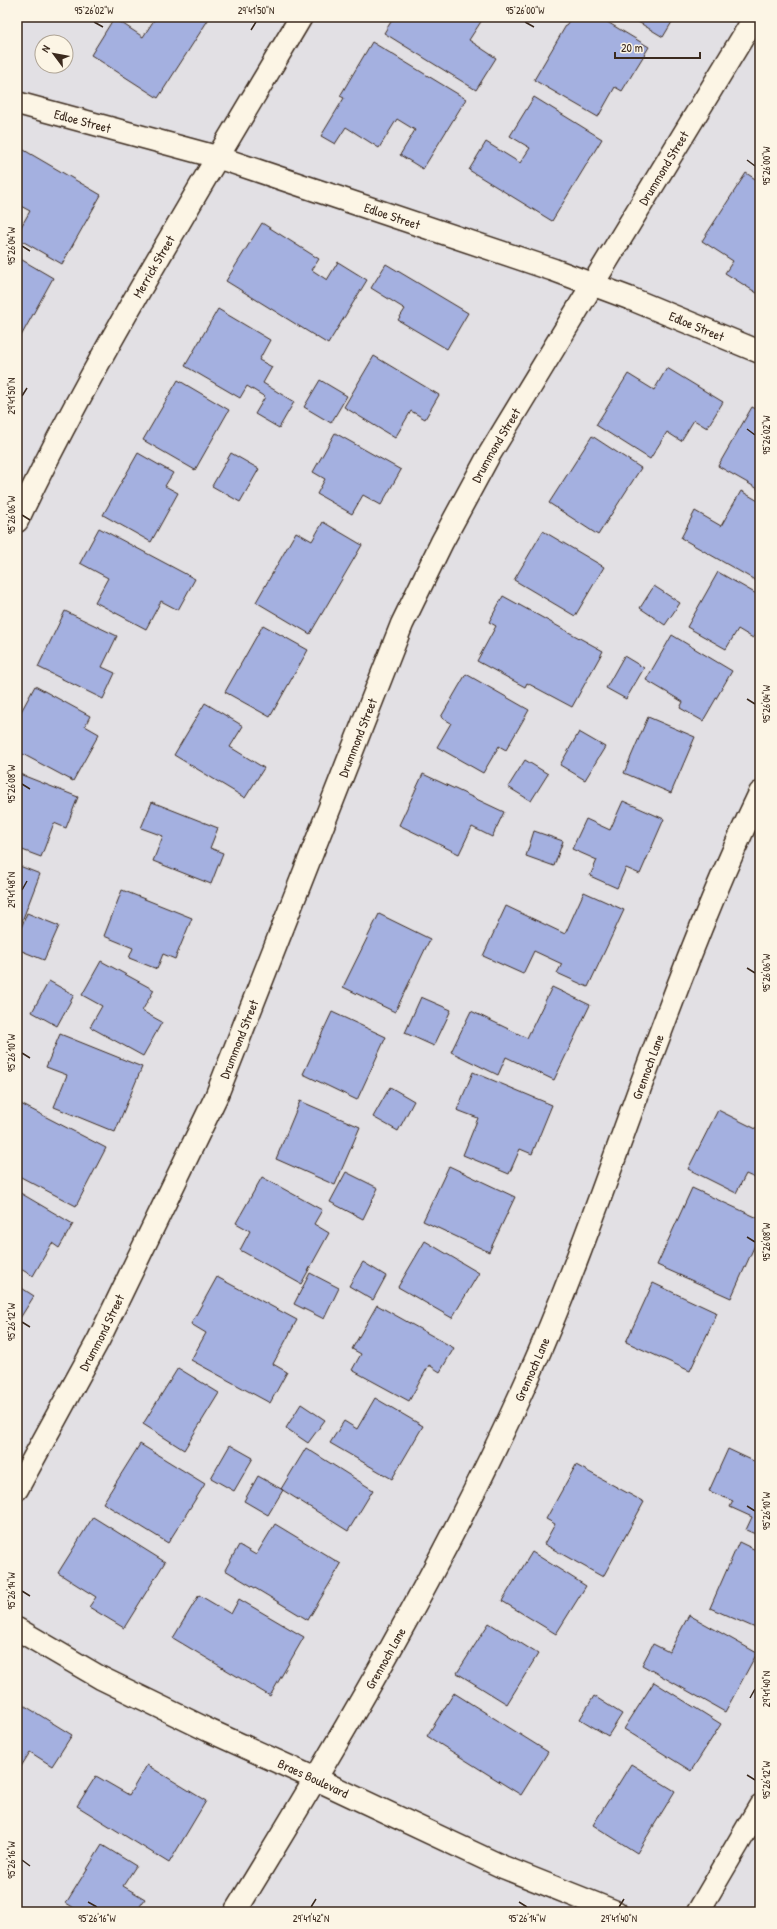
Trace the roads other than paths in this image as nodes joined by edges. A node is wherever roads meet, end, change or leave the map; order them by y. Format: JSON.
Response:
{"nodes":[{"id":1,"x":301,"y":17,"type":"edge"},
{"id":2,"x":755,"y":17,"type":"edge"},
{"id":3,"x":17,"y":103,"type":"edge"},
{"id":4,"x":218,"y":157,"type":"junction"},
{"id":5,"x":592,"y":284,"type":"junction"},
{"id":6,"x":760,"y":352,"type":"edge"},
{"id":7,"x":17,"y":521,"type":"edge"},
{"id":8,"x":760,"y":793,"type":"edge"},
{"id":9,"x":17,"y":1489,"type":"edge"},
{"id":10,"x":17,"y":1629,"type":"edge"},
{"id":11,"x":316,"y":1779,"type":"junction"},
{"id":12,"x":760,"y":1806,"type":"edge"},
{"id":13,"x":235,"y":1912,"type":"edge"},
{"id":14,"x":616,"y":1912,"type":"edge"},
{"id":15,"x":698,"y":1912,"type":"edge"}],
"edges":[{"from":1,"to":4,"type":"street","name":"Merrick Street"},
{"from":2,"to":5,"type":"street","name":"Drummond Street"},
{"from":3,"to":4,"type":"street","name":"Edloe Street"},
{"from":4,"to":5,"type":"street","name":"Edloe Street"},
{"from":4,"to":7,"type":"street","name":"Merrick Street"},
{"from":5,"to":6,"type":"street","name":"Edloe Street"},
{"from":5,"to":9,"type":"street","name":"Drummond Street"},
{"from":8,"to":11,"type":"street","name":"Grennoch Lane"},
{"from":10,"to":11,"type":"street","name":"Braes Boulevard"},
{"from":11,"to":13,"type":"street","name":"Grennoch Lane"},
{"from":11,"to":14,"type":"street","name":"Braes Boulevard"},
{"from":12,"to":15,"type":"street"}]}
